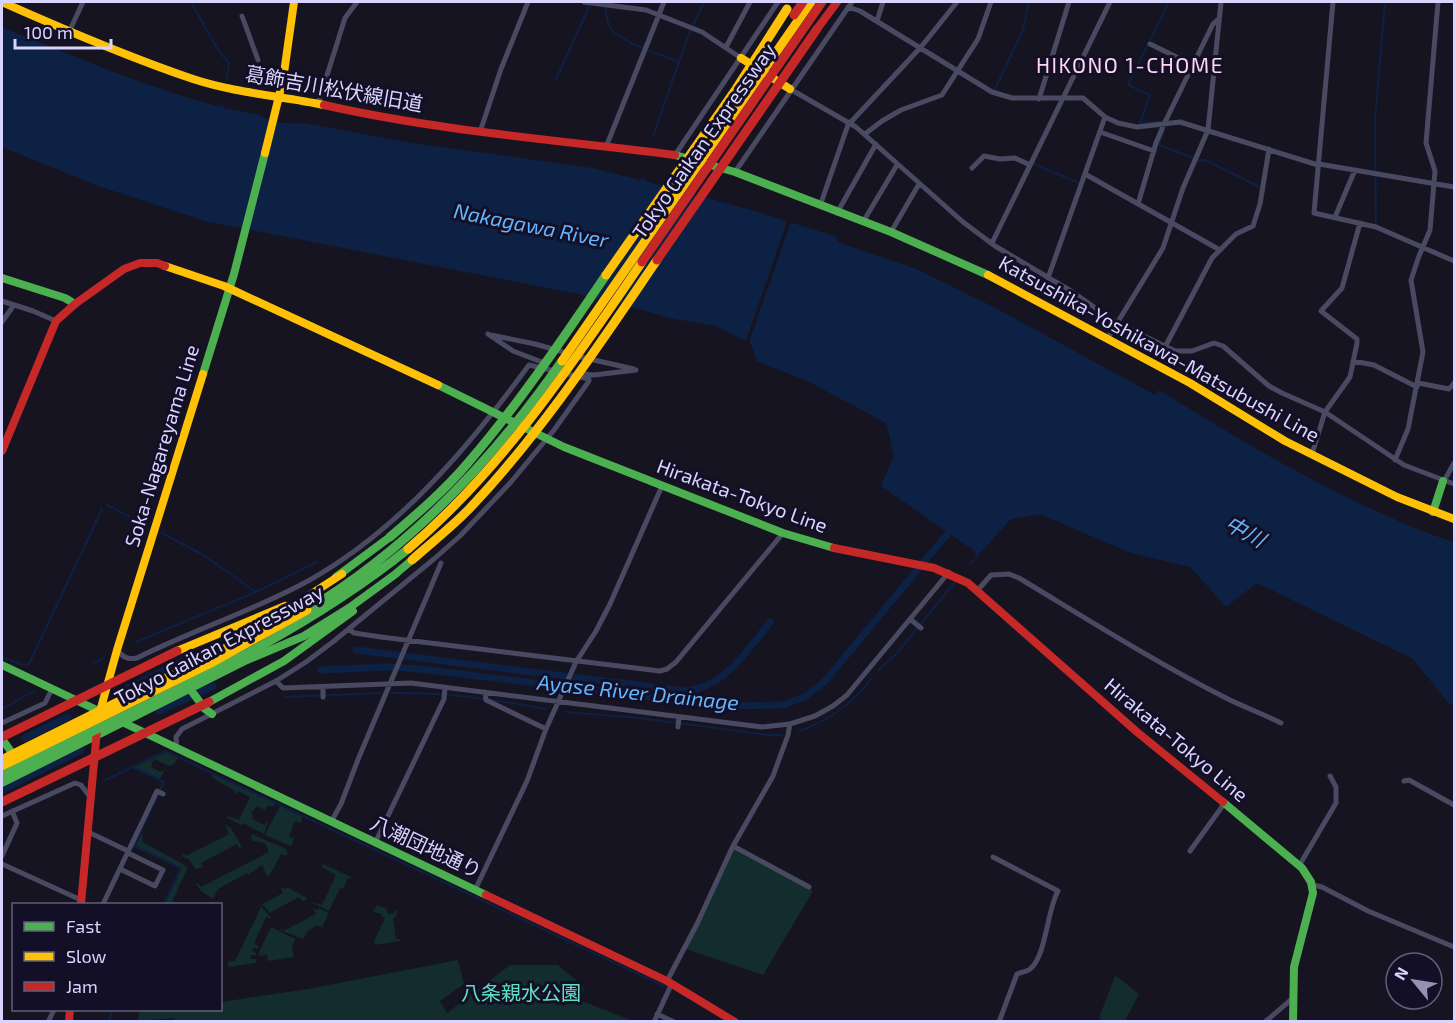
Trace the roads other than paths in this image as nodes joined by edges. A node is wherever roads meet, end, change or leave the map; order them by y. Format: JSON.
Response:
{"nodes":[{"id":1,"x":2,"y":2,"type":"edge"},
{"id":2,"x":82,"y":2,"type":"edge"},
{"id":3,"x":294,"y":2,"type":"edge"},
{"id":4,"x":357,"y":2,"type":"edge"},
{"id":5,"x":528,"y":2,"type":"edge"},
{"id":6,"x":585,"y":2,"type":"edge"},
{"id":7,"x":664,"y":2,"type":"edge"},
{"id":8,"x":750,"y":2,"type":"edge"},
{"id":9,"x":778,"y":2,"type":"edge"},
{"id":10,"x":803,"y":2,"type":"edge"},
{"id":11,"x":811,"y":2,"type":"edge"},
{"id":12,"x":822,"y":2,"type":"edge"},
{"id":13,"x":837,"y":2,"type":"edge"},
{"id":14,"x":883,"y":2,"type":"edge"},
{"id":15,"x":957,"y":2,"type":"edge"},
{"id":16,"x":991,"y":2,"type":"edge"},
{"id":17,"x":1069,"y":2,"type":"edge"},
{"id":18,"x":1110,"y":2,"type":"edge"},
{"id":19,"x":1221,"y":2,"type":"edge"},
{"id":20,"x":1333,"y":2,"type":"edge"},
{"id":21,"x":1438,"y":2,"type":"edge"},
{"id":22,"x":850,"y":4,"type":"edge"},
{"id":23,"x":789,"y":5,"type":"edge"},
{"id":24,"x":659,"y":15,"type":"junction"},
{"id":25,"x":242,"y":16,"type":"dead end"},
{"id":26,"x":1219,"y":19,"type":"junction"},
{"id":27,"x":877,"y":21,"type":"junction"},
{"id":28,"x":69,"y":32,"type":"junction"},
{"id":29,"x":1150,"y":44,"type":"dead end"},
{"id":30,"x":726,"y":47,"type":"junction"},
{"id":31,"x":921,"y":47,"type":"junction"},
{"id":32,"x":741,"y":58,"type":"junction"},
{"id":33,"x":258,"y":60,"type":"dead end"},
{"id":34,"x":1193,"y":65,"type":"junction"},
{"id":35,"x":958,"y":70,"type":"junction"},
{"id":36,"x":755,"y":82,"type":"junction"},
{"id":37,"x":790,"y":89,"type":"junction"},
{"id":38,"x":278,"y":99,"type":"junction"},
{"id":39,"x":1039,"y":99,"type":"junction"},
{"id":40,"x":1063,"y":99,"type":"junction"},
{"id":41,"x":318,"y":104,"type":"junction"},
{"id":42,"x":1105,"y":117,"type":"junction"},
{"id":43,"x":850,"y":123,"type":"junction"},
{"id":44,"x":1164,"y":124,"type":"junction"},
{"id":45,"x":1208,"y":130,"type":"junction"},
{"id":46,"x":480,"y":132,"type":"junction"},
{"id":47,"x":1100,"y":132,"type":"junction"},
{"id":48,"x":865,"y":134,"type":"junction"},
{"id":49,"x":876,"y":144,"type":"junction"},
{"id":50,"x":606,"y":147,"type":"junction"},
{"id":51,"x":1269,"y":149,"type":"junction"},
{"id":52,"x":1154,"y":151,"type":"junction"},
{"id":53,"x":675,"y":156,"type":"junction"},
{"id":54,"x":1318,"y":164,"type":"junction"},
{"id":55,"x":897,"y":165,"type":"junction"},
{"id":56,"x":1030,"y":165,"type":"junction"},
{"id":57,"x":972,"y":168,"type":"dead end"},
{"id":58,"x":1355,"y":170,"type":"junction"},
{"id":59,"x":735,"y":172,"type":"junction"},
{"id":60,"x":1085,"y":174,"type":"junction"},
{"id":61,"x":1434,"y":183,"type":"junction"},
{"id":62,"x":920,"y":184,"type":"junction"},
{"id":63,"x":1455,"y":187,"type":"edge"},
{"id":64,"x":1138,"y":204,"type":"junction"},
{"id":65,"x":820,"y":206,"type":"junction"},
{"id":66,"x":837,"y":213,"type":"junction"},
{"id":67,"x":1335,"y":218,"type":"junction"},
{"id":68,"x":863,"y":222,"type":"junction"},
{"id":69,"x":1173,"y":223,"type":"junction"},
{"id":70,"x":1360,"y":223,"type":"junction"},
{"id":71,"x":891,"y":232,"type":"junction"},
{"id":72,"x":992,"y":243,"type":"junction"},
{"id":73,"x":1423,"y":247,"type":"junction"},
{"id":74,"x":1220,"y":250,"type":"junction"},
{"id":75,"x":1455,"y":261,"type":"edge"},
{"id":76,"x":2,"y":278,"type":"edge"},
{"id":77,"x":1048,"y":278,"type":"junction"},
{"id":78,"x":230,"y":289,"type":"junction"},
{"id":79,"x":2,"y":301,"type":"edge"},
{"id":80,"x":75,"y":304,"type":"junction"},
{"id":81,"x":14,"y":305,"type":"junction"},
{"id":82,"x":56,"y":321,"type":"junction"},
{"id":83,"x":2,"y":322,"type":"edge"},
{"id":84,"x":1117,"y":323,"type":"junction"},
{"id":85,"x":1108,"y":338,"type":"junction"},
{"id":86,"x":1165,"y":347,"type":"junction"},
{"id":87,"x":1353,"y":361,"type":"junction"},
{"id":88,"x":558,"y":372,"type":"junction"},
{"id":89,"x":1455,"y":383,"type":"edge"},
{"id":90,"x":1418,"y":385,"type":"junction"},
{"id":91,"x":1325,"y":412,"type":"junction"},
{"id":92,"x":494,"y":413,"type":"junction"},
{"id":93,"x":547,"y":439,"type":"junction"},
{"id":94,"x":2,"y":451,"type":"edge"},
{"id":95,"x":1312,"y":454,"type":"junction"},
{"id":96,"x":1395,"y":460,"type":"junction"},
{"id":97,"x":1455,"y":464,"type":"edge"},
{"id":98,"x":1443,"y":481,"type":"junction"},
{"id":99,"x":1455,"y":484,"type":"edge"},
{"id":100,"x":662,"y":486,"type":"junction"},
{"id":101,"x":1433,"y":512,"type":"junction"},
{"id":102,"x":1455,"y":519,"type":"edge"},
{"id":103,"x":783,"y":533,"type":"junction"},
{"id":104,"x":441,"y":563,"type":"dead end"},
{"id":105,"x":949,"y":572,"type":"junction"},
{"id":106,"x":396,"y":573,"type":"junction"},
{"id":107,"x":342,"y":574,"type":"junction"},
{"id":108,"x":977,"y":591,"type":"junction"},
{"id":109,"x":910,"y":619,"type":"junction"},
{"id":110,"x":921,"y":628,"type":"dead end"},
{"id":111,"x":349,"y":629,"type":"junction"},
{"id":112,"x":408,"y":640,"type":"junction"},
{"id":113,"x":117,"y":650,"type":"junction"},
{"id":114,"x":576,"y":662,"type":"junction"},
{"id":115,"x":2,"y":665,"type":"edge"},
{"id":116,"x":276,"y":681,"type":"junction"},
{"id":117,"x":390,"y":683,"type":"junction"},
{"id":118,"x":323,"y":687,"type":"junction"},
{"id":119,"x":52,"y":689,"type":"junction"},
{"id":120,"x":190,"y":689,"type":"junction"},
{"id":121,"x":445,"y":691,"type":"junction"},
{"id":122,"x":323,"y":695,"type":"dead end"},
{"id":123,"x":486,"y":696,"type":"junction"},
{"id":124,"x":558,"y":702,"type":"junction"},
{"id":125,"x":99,"y":711,"type":"junction"},
{"id":126,"x":212,"y":714,"type":"junction"},
{"id":127,"x":123,"y":722,"type":"junction"},
{"id":128,"x":2,"y":723,"type":"edge"},
{"id":129,"x":1281,"y":723,"type":"dead end"},
{"id":130,"x":790,"y":724,"type":"junction"},
{"id":131,"x":546,"y":729,"type":"junction"},
{"id":132,"x":96,"y":735,"type":"junction"},
{"id":133,"x":2,"y":738,"type":"edge"},
{"id":134,"x":177,"y":750,"type":"junction"},
{"id":135,"x":12,"y":753,"type":"junction"},
{"id":136,"x":2,"y":759,"type":"edge"},
{"id":137,"x":2,"y":766,"type":"edge"},
{"id":138,"x":2,"y":776,"type":"edge"},
{"id":139,"x":1330,"y":776,"type":"dead end"},
{"id":140,"x":1404,"y":781,"type":"dead end"},
{"id":141,"x":2,"y":783,"type":"edge"},
{"id":142,"x":163,"y":794,"type":"dead end"},
{"id":143,"x":91,"y":798,"type":"junction"},
{"id":144,"x":2,"y":802,"type":"edge"},
{"id":145,"x":1224,"y":804,"type":"junction"},
{"id":146,"x":1455,"y":806,"type":"edge"},
{"id":147,"x":12,"y":811,"type":"junction"},
{"id":148,"x":2,"y":816,"type":"edge"},
{"id":149,"x":331,"y":822,"type":"junction"},
{"id":150,"x":88,"y":832,"type":"junction"},
{"id":151,"x":375,"y":843,"type":"junction"},
{"id":152,"x":733,"y":846,"type":"junction"},
{"id":153,"x":1190,"y":851,"type":"dead end"},
{"id":154,"x":128,"y":852,"type":"junction"},
{"id":155,"x":2,"y":856,"type":"edge"},
{"id":156,"x":993,"y":857,"type":"dead end"},
{"id":157,"x":2,"y":864,"type":"edge"},
{"id":158,"x":1299,"y":866,"type":"junction"},
{"id":159,"x":120,"y":869,"type":"junction"},
{"id":160,"x":1313,"y":885,"type":"junction"},
{"id":161,"x":809,"y":887,"type":"dead end"},
{"id":162,"x":474,"y":890,"type":"junction"},
{"id":163,"x":81,"y":902,"type":"edge"},
{"id":164,"x":103,"y":903,"type":"edge"},
{"id":165,"x":1455,"y":947,"type":"edge"},
{"id":166,"x":669,"y":982,"type":"junction"},
{"id":167,"x":1293,"y":998,"type":"junction"},
{"id":168,"x":657,"y":1014,"type":"junction"},
{"id":169,"x":730,"y":1020,"type":"edge"},
{"id":170,"x":654,"y":1022,"type":"edge"},
{"id":171,"x":674,"y":1022,"type":"edge"},
{"id":172,"x":999,"y":1022,"type":"edge"},
{"id":173,"x":1265,"y":1022,"type":"edge"},
{"id":174,"x":1293,"y":1022,"type":"edge"}],
"edges":[{"from":1,"to":28,"type":"main road","name":"葛飾吉川松伏線旧道"},
{"from":2,"to":28,"type":"street"},
{"from":3,"to":38,"type":"main road","name":"Soka-Nagareyama Line"},
{"from":4,"to":41,"type":"street"},
{"from":5,"to":46,"type":"street"},
{"from":6,"to":24,"type":"street"},
{"from":7,"to":24,"type":"street"},
{"from":8,"to":30,"type":"street"},
{"from":9,"to":32,"type":"street"},
{"from":10,"to":36,"type":"main road","bridge":true},
{"from":11,"to":36,"type":"main road","name":"Tokyo Gaikan Expressway","bridge":true},
{"from":12,"to":138,"type":"main road","name":"Tokyo Gaikan Expressway","bridge":true},
{"from":13,"to":106,"type":"main road","bridge":true},
{"from":14,"to":27,"type":"street"},
{"from":15,"to":31,"type":"street"},
{"from":16,"to":35,"type":"street"},
{"from":17,"to":39,"type":"street"},
{"from":18,"to":40,"type":"street"},
{"from":19,"to":26,"type":"street"},
{"from":20,"to":54,"type":"street"},
{"from":21,"to":61,"type":"street"},
{"from":22,"to":27,"type":"street"},
{"from":22,"to":37,"type":"street"},
{"from":23,"to":107,"type":"main road","bridge":true},
{"from":24,"to":30,"type":"street"},
{"from":24,"to":50,"type":"street"},
{"from":25,"to":33,"type":"street"},
{"from":26,"to":34,"type":"street"},
{"from":26,"to":45,"type":"street"},
{"from":27,"to":31,"type":"street"},
{"from":28,"to":38,"type":"main road","name":"葛飾吉川松伏線旧道"},
{"from":29,"to":34,"type":"street"},
{"from":30,"to":32,"type":"street"},
{"from":31,"to":35,"type":"street"},
{"from":31,"to":43,"type":"street"},
{"from":32,"to":37,"type":"main road"},
{"from":32,"to":53,"type":"street"},
{"from":34,"to":44,"type":"street"},
{"from":35,"to":39,"type":"street"},
{"from":35,"to":48,"type":"street"},
{"from":36,"to":137,"type":"main road","name":"Tokyo Gaikan Expressway","bridge":true},
{"from":37,"to":43,"type":"street"},
{"from":37,"to":59,"type":"street"},
{"from":38,"to":41,"type":"main road","name":"葛飾吉川松伏線旧道"},
{"from":38,"to":78,"type":"main road","name":"Soka-Nagareyama Line"},
{"from":39,"to":40,"type":"street"},
{"from":40,"to":42,"type":"street"},
{"from":40,"to":56,"type":"street"},
{"from":41,"to":46,"type":"main road","name":"葛飾吉川松伏線旧道"},
{"from":42,"to":44,"type":"street"},
{"from":42,"to":47,"type":"street"},
{"from":43,"to":48,"type":"street"},
{"from":43,"to":65,"type":"street"},
{"from":44,"to":45,"type":"street"},
{"from":44,"to":52,"type":"street"},
{"from":45,"to":51,"type":"street"},
{"from":45,"to":69,"type":"street"},
{"from":46,"to":50,"type":"main road","name":"葛飾吉川松伏線旧道"},
{"from":47,"to":52,"type":"street"},
{"from":47,"to":60,"type":"street"},
{"from":48,"to":49,"type":"street"},
{"from":49,"to":55,"type":"street"},
{"from":49,"to":66,"type":"street"},
{"from":50,"to":53,"type":"main road","name":"葛飾吉川松伏線旧道"},
{"from":51,"to":54,"type":"street"},
{"from":51,"to":74,"type":"street"},
{"from":52,"to":64,"type":"street"},
{"from":53,"to":59,"type":"main road","name":"Katsushika-Yoshikawa-Matsubushi Line"},
{"from":54,"to":58,"type":"street"},
{"from":54,"to":67,"type":"street"},
{"from":55,"to":62,"type":"street"},
{"from":55,"to":68,"type":"street"},
{"from":56,"to":57,"type":"street"},
{"from":56,"to":72,"type":"street"},
{"from":58,"to":61,"type":"street"},
{"from":58,"to":67,"type":"street"},
{"from":59,"to":65,"type":"main road","name":"Katsushika-Yoshikawa-Matsubushi Line"},
{"from":60,"to":64,"type":"street"},
{"from":60,"to":77,"type":"street"},
{"from":61,"to":63,"type":"street"},
{"from":61,"to":73,"type":"street"},
{"from":62,"to":71,"type":"street"},
{"from":62,"to":72,"type":"street"},
{"from":64,"to":69,"type":"street"},
{"from":65,"to":66,"type":"main road","name":"Katsushika-Yoshikawa-Matsubushi Line"},
{"from":66,"to":68,"type":"main road","name":"Katsushika-Yoshikawa-Matsubushi Line"},
{"from":67,"to":70,"type":"street"},
{"from":68,"to":71,"type":"main road","name":"Katsushika-Yoshikawa-Matsubushi Line"},
{"from":69,"to":74,"type":"street"},
{"from":69,"to":84,"type":"street"},
{"from":70,"to":73,"type":"street"},
{"from":70,"to":87,"type":"street"},
{"from":71,"to":85,"type":"main road","name":"Katsushika-Yoshikawa-Matsubushi Line"},
{"from":72,"to":77,"type":"street"},
{"from":73,"to":75,"type":"street"},
{"from":73,"to":90,"type":"street"},
{"from":74,"to":86,"type":"street"},
{"from":76,"to":80,"type":"main road"},
{"from":77,"to":84,"type":"street"},
{"from":78,"to":80,"type":"main road","name":"Hirakata-Tokyo Line"},
{"from":78,"to":92,"type":"main road","name":"Hirakata-Tokyo Line"},
{"from":78,"to":113,"type":"main road","name":"Soka-Nagareyama Line"},
{"from":79,"to":81,"type":"street"},
{"from":80,"to":82,"type":"main road","name":"Hirakata-Tokyo Line"},
{"from":81,"to":82,"type":"street"},
{"from":81,"to":83,"type":"street"},
{"from":82,"to":94,"type":"main road"},
{"from":84,"to":85,"type":"street"},
{"from":84,"to":86,"type":"street"},
{"from":85,"to":95,"type":"main road","name":"Katsushika-Yoshikawa-Matsubushi Line"},
{"from":86,"to":91,"type":"street"},
{"from":87,"to":90,"type":"street"},
{"from":87,"to":91,"type":"street"},
{"from":88,"to":88,"type":"street"},
{"from":88,"to":92,"type":"street"},
{"from":88,"to":93,"type":"street"},
{"from":89,"to":90,"type":"street"},
{"from":90,"to":96,"type":"street"},
{"from":91,"to":95,"type":"street"},
{"from":91,"to":96,"type":"street"},
{"from":92,"to":93,"type":"main road","name":"Hirakata-Tokyo Line"},
{"from":92,"to":113,"type":"street"},
{"from":93,"to":100,"type":"main road","name":"Hirakata-Tokyo Line"},
{"from":93,"to":111,"type":"street"},
{"from":95,"to":101,"type":"main road","name":"Katsushika-Yoshikawa-Matsubushi Line"},
{"from":96,"to":98,"type":"street"},
{"from":97,"to":98,"type":"street"},
{"from":98,"to":99,"type":"street"},
{"from":98,"to":101,"type":"main road"},
{"from":100,"to":103,"type":"main road","name":"Hirakata-Tokyo Line"},
{"from":100,"to":114,"type":"street"},
{"from":101,"to":102,"type":"main road","name":"Katsushika-Yoshikawa-Matsubushi Line"},
{"from":103,"to":105,"type":"main road","name":"Hirakata-Tokyo Line"},
{"from":103,"to":114,"type":"street"},
{"from":104,"to":112,"type":"street"},
{"from":105,"to":108,"type":"main road","name":"Hirakata-Tokyo Line"},
{"from":105,"to":109,"type":"street"},
{"from":106,"to":120,"type":"main road"},
{"from":106,"to":144,"type":"main road","bridge":true},
{"from":107,"to":125,"type":"main road"},
{"from":107,"to":133,"type":"main road","bridge":true},
{"from":108,"to":129,"type":"street"},
{"from":108,"to":145,"type":"main road","name":"Hirakata-Tokyo Line"},
{"from":109,"to":110,"type":"street"},
{"from":109,"to":130,"type":"street"},
{"from":111,"to":112,"type":"street"},
{"from":111,"to":116,"type":"street"},
{"from":112,"to":114,"type":"street"},
{"from":112,"to":117,"type":"street"},
{"from":113,"to":125,"type":"main road","name":"Soka-Nagareyama Line"},
{"from":114,"to":124,"type":"street"},
{"from":115,"to":119,"type":"main road"},
{"from":116,"to":118,"type":"street"},
{"from":116,"to":126,"type":"street"},
{"from":117,"to":118,"type":"street"},
{"from":117,"to":121,"type":"street"},
{"from":117,"to":149,"type":"street"},
{"from":118,"to":122,"type":"street"},
{"from":119,"to":125,"type":"main road"},
{"from":119,"to":128,"type":"street"},
{"from":120,"to":126,"type":"main road"},
{"from":120,"to":127,"type":"main road"},
{"from":121,"to":123,"type":"street"},
{"from":121,"to":151,"type":"street"},
{"from":123,"to":124,"type":"street"},
{"from":123,"to":131,"type":"street"},
{"from":124,"to":130,"type":"street"},
{"from":124,"to":131,"type":"street"},
{"from":125,"to":127,"type":"main road","name":"八潮団地通り"},
{"from":125,"to":132,"type":"main road","name":"Soka-Nagareyama Line"},
{"from":125,"to":135,"type":"main road"},
{"from":126,"to":134,"type":"street"},
{"from":127,"to":132,"type":"main road"},
{"from":127,"to":134,"type":"main road","name":"八潮団地通り"},
{"from":130,"to":152,"type":"street"},
{"from":131,"to":162,"type":"street"},
{"from":132,"to":141,"type":"main road"},
{"from":132,"to":143,"type":"main road","name":"Soka-Nagareyama Line"},
{"from":133,"to":135,"type":"main road"},
{"from":134,"to":149,"type":"main road","name":"八潮団地通り"},
{"from":135,"to":136,"type":"main road"},
{"from":139,"to":158,"type":"street"},
{"from":140,"to":146,"type":"street"},
{"from":142,"to":154,"type":"street"},
{"from":143,"to":147,"type":"street"},
{"from":143,"to":150,"type":"main road","name":"Soka-Nagareyama Line"},
{"from":145,"to":153,"type":"street"},
{"from":145,"to":158,"type":"main road","name":"Hirakata-Tokyo Line"},
{"from":147,"to":148,"type":"street"},
{"from":147,"to":155,"type":"street"},
{"from":149,"to":151,"type":"main road","name":"八潮団地通り"},
{"from":150,"to":154,"type":"street"},
{"from":150,"to":163,"type":"main road","name":"Soka-Nagareyama Line"},
{"from":151,"to":162,"type":"main road","name":"八潮団地通り"},
{"from":152,"to":161,"type":"street"},
{"from":152,"to":166,"type":"street"},
{"from":154,"to":159,"type":"street"},
{"from":154,"to":159,"type":"street"},
{"from":156,"to":172,"type":"street"},
{"from":157,"to":163,"type":"street"},
{"from":158,"to":160,"type":"main road","name":"Hirakata-Tokyo Line"},
{"from":159,"to":164,"type":"street"},
{"from":160,"to":165,"type":"street"},
{"from":160,"to":167,"type":"main road"},
{"from":162,"to":166,"type":"main road","name":"八潮団地通り"},
{"from":166,"to":168,"type":"street"},
{"from":166,"to":169,"type":"main road","name":"八潮団地通り"},
{"from":167,"to":173,"type":"street"},
{"from":167,"to":174,"type":"main road"},
{"from":168,"to":170,"type":"street"},
{"from":168,"to":171,"type":"street"}]}
